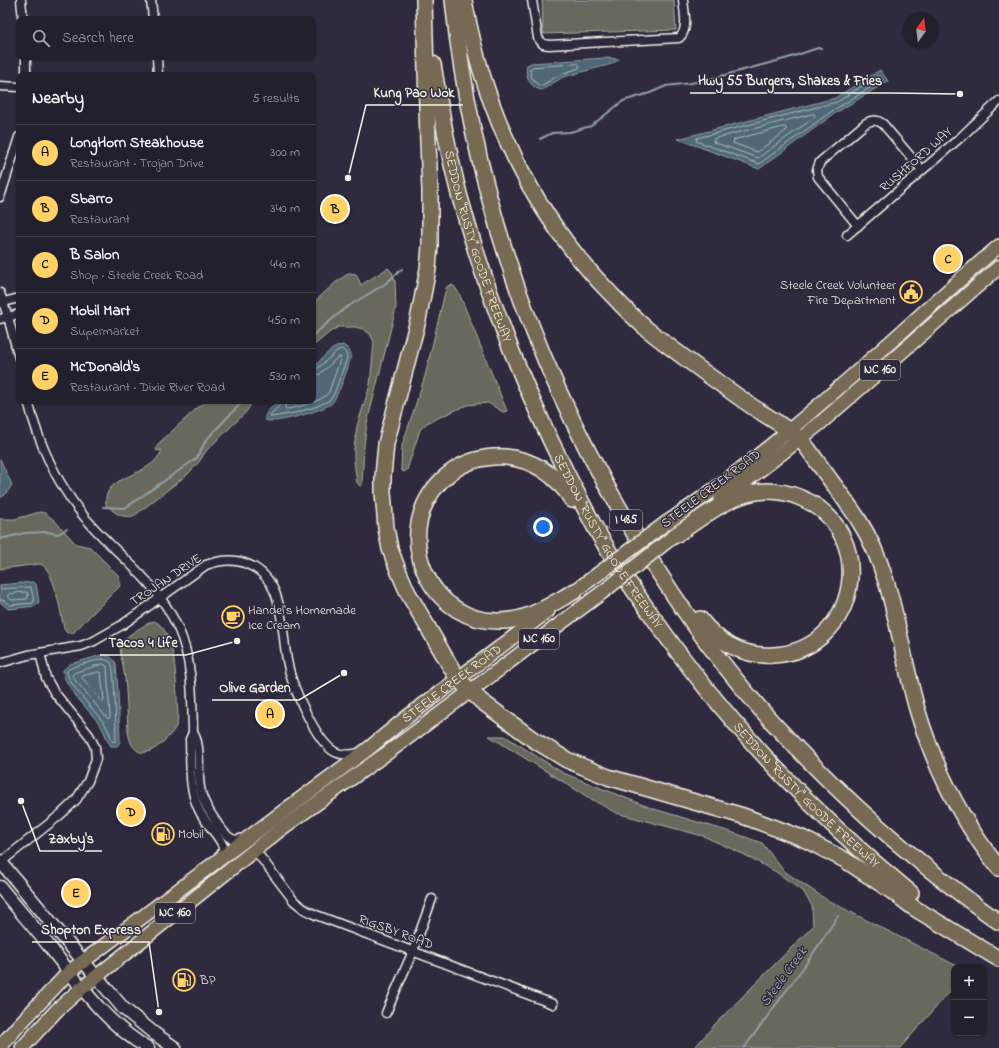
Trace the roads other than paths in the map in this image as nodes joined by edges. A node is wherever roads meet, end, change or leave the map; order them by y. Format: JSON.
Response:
{"nodes":[{"id":1,"x":21,"y":0,"type":"edge"},
{"id":2,"x":151,"y":0,"type":"edge"},
{"id":3,"x":424,"y":0,"type":"edge"},
{"id":4,"x":452,"y":0,"type":"edge"},
{"id":5,"x":464,"y":0,"type":"edge"},
{"id":6,"x":532,"y":0,"type":"edge"},
{"id":7,"x":683,"y":0,"type":"edge"},
{"id":8,"x":23,"y":16,"type":"edge"},
{"id":9,"x":153,"y":16,"type":"edge"},
{"id":10,"x":26,"y":60,"type":"edge"},
{"id":11,"x":156,"y":60,"type":"edge"},
{"id":12,"x":26,"y":72,"type":"edge"},
{"id":13,"x":158,"y":72,"type":"edge"},
{"id":14,"x":0,"y":86,"type":"edge"},
{"id":15,"x":16,"y":87,"type":"edge"},
{"id":16,"x":999,"y":101,"type":"edge"},
{"id":17,"x":16,"y":146,"type":"edge"},
{"id":18,"x":922,"y":170,"type":"junction"},
{"id":19,"x":0,"y":197,"type":"edge"},
{"id":20,"x":858,"y":226,"type":"junction"},
{"id":21,"x":847,"y":235,"type":"dead end"},
{"id":22,"x":999,"y":246,"type":"edge"},
{"id":23,"x":999,"y":258,"type":"edge"},
{"id":24,"x":999,"y":267,"type":"edge"},
{"id":25,"x":0,"y":293,"type":"edge"},
{"id":26,"x":16,"y":299,"type":"edge"},
{"id":27,"x":959,"y":301,"type":"junction"},
{"id":28,"x":2,"y":303,"type":"edge"},
{"id":29,"x":16,"y":315,"type":"edge"},
{"id":30,"x":4,"y":318,"type":"edge"},
{"id":31,"x":16,"y":350,"type":"edge"},
{"id":32,"x":29,"y":404,"type":"edge"},
{"id":33,"x":794,"y":435,"type":"junction"},
{"id":34,"x":618,"y":508,"type":"junction"},
{"id":35,"x":674,"y":536,"type":"junction"},
{"id":36,"x":604,"y":544,"type":"junction"},
{"id":37,"x":575,"y":591,"type":"junction"},
{"id":38,"x":161,"y":597,"type":"junction"},
{"id":39,"x":40,"y":653,"type":"junction"},
{"id":40,"x":0,"y":663,"type":"edge"},
{"id":41,"x":458,"y":679,"type":"junction"},
{"id":42,"x":470,"y":691,"type":"junction"},
{"id":43,"x":193,"y":733,"type":"junction"},
{"id":44,"x":368,"y":749,"type":"junction"},
{"id":45,"x":284,"y":811,"type":"junction"},
{"id":46,"x":248,"y":837,"type":"junction"},
{"id":47,"x":255,"y":850,"type":"junction"},
{"id":48,"x":219,"y":859,"type":"junction"},
{"id":49,"x":0,"y":862,"type":"edge"},
{"id":50,"x":999,"y":868,"type":"edge"},
{"id":51,"x":0,"y":887,"type":"edge"},
{"id":52,"x":432,"y":899,"type":"dead end"},
{"id":53,"x":999,"y":922,"type":"edge"},
{"id":54,"x":413,"y":951,"type":"junction"},
{"id":55,"x":999,"y":958,"type":"edge"},
{"id":56,"x":83,"y":962,"type":"junction"},
{"id":57,"x":69,"y":972,"type":"junction"},
{"id":58,"x":96,"y":977,"type":"junction"},
{"id":59,"x":82,"y":988,"type":"junction"},
{"id":60,"x":553,"y":1004,"type":"dead end"},
{"id":61,"x":386,"y":1013,"type":"dead end"},
{"id":62,"x":1,"y":1042,"type":"edge"},
{"id":63,"x":170,"y":1046,"type":"edge"},
{"id":64,"x":22,"y":1048,"type":"edge"},
{"id":65,"x":148,"y":1048,"type":"edge"}],
"edges":[{"from":1,"to":8,"type":"street"},
{"from":2,"to":9,"type":"street"},
{"from":3,"to":36,"type":"highway","name":"SEDDON \"RUSTY\" GOODE FREEWAY","number":"I 485"},
{"from":3,"to":41,"type":"highway"},
{"from":4,"to":34,"type":"highway","name":"SEDDON \"RUSTY\" GOODE FREEWAY","number":"I 485"},
{"from":5,"to":33,"type":"highway"},
{"from":6,"to":7,"type":"street"},
{"from":10,"to":12,"type":"street"},
{"from":11,"to":13,"type":"street"},
{"from":14,"to":15,"type":"street"},
{"from":16,"to":18,"type":"street","name":"RUSHFORD WAY"},
{"from":17,"to":19,"type":"street"},
{"from":18,"to":20,"type":"street","name":"RUSHFORD WAY"},
{"from":18,"to":20,"type":"street"},
{"from":20,"to":21,"type":"street","name":"RUSHFORD WAY"},
{"from":22,"to":33,"type":"main road","name":"STEELE CREEK ROAD","number":"NC 160"},
{"from":23,"to":27,"type":"main road"},
{"from":24,"to":27,"type":"main road","name":"STEELE CREEK ROAD","number":"NC 160"},
{"from":25,"to":28,"type":"street"},
{"from":26,"to":28,"type":"street"},
{"from":27,"to":33,"type":"main road","name":"STEELE CREEK ROAD","number":"NC 160"},
{"from":28,"to":30,"type":"street"},
{"from":29,"to":30,"type":"street"},
{"from":30,"to":31,"type":"street"},
{"from":32,"to":38,"type":"street"},
{"from":33,"to":35,"type":"main road","name":"STEELE CREEK ROAD","number":"NC 160"},
{"from":33,"to":37,"type":"main road","name":"STEELE CREEK ROAD","number":"NC 160","bridge":true},
{"from":33,"to":50,"type":"highway"},
{"from":34,"to":35,"type":"highway"},
{"from":34,"to":53,"type":"highway","name":"SEDDON \"RUSTY\" GOODE FREEWAY","number":"I 485"},
{"from":35,"to":42,"type":"main road","name":"STEELE CREEK ROAD","number":"NC 160","bridge":true},
{"from":36,"to":37,"type":"highway"},
{"from":36,"to":55,"type":"highway","name":"SEDDON \"RUSTY\" GOODE FREEWAY","number":"I 485"},
{"from":37,"to":41,"type":"main road","name":"STEELE CREEK ROAD","number":"NC 160"},
{"from":38,"to":39,"type":"street","name":"TROJAN DRIVE"},
{"from":38,"to":43,"type":"street"},
{"from":38,"to":44,"type":"street","name":"TROJAN DRIVE"},
{"from":39,"to":40,"type":"street","name":"TROJAN DRIVE"},
{"from":39,"to":49,"type":"street"},
{"from":41,"to":42,"type":"highway"},
{"from":41,"to":44,"type":"main road","name":"STEELE CREEK ROAD","number":"NC 160"},
{"from":42,"to":47,"type":"main road","name":"STEELE CREEK ROAD","number":"NC 160"},
{"from":42,"to":55,"type":"highway"},
{"from":43,"to":46,"type":"street"},
{"from":43,"to":48,"type":"street"},
{"from":44,"to":45,"type":"main road","name":"STEELE CREEK ROAD","number":"NC 160"},
{"from":45,"to":46,"type":"main road","name":"STEELE CREEK ROAD","number":"NC 160"},
{"from":45,"to":47,"type":"main road"},
{"from":46,"to":48,"type":"main road","name":"STEELE CREEK ROAD","number":"NC 160"},
{"from":47,"to":54,"type":"street","name":"RIGSBY ROAD"},
{"from":47,"to":58,"type":"main road","name":"STEELE CREEK ROAD","number":"NC 160"},
{"from":48,"to":56,"type":"main road","name":"STEELE CREEK ROAD","number":"NC 160"},
{"from":49,"to":56,"type":"street"},
{"from":51,"to":57,"type":"street"},
{"from":52,"to":54,"type":"street"},
{"from":54,"to":60,"type":"street","name":"RIGSBY ROAD"},
{"from":54,"to":61,"type":"street"},
{"from":56,"to":57,"type":"main road","name":"STEELE CREEK ROAD","number":"NC 160"},
{"from":56,"to":58,"type":"street"},
{"from":57,"to":59,"type":"street"},
{"from":57,"to":62,"type":"main road","name":"STEELE CREEK ROAD","number":"NC 160"},
{"from":58,"to":59,"type":"main road","name":"STEELE CREEK ROAD","number":"NC 160"},
{"from":58,"to":63,"type":"street"},
{"from":59,"to":64,"type":"main road","name":"STEELE CREEK ROAD","number":"NC 160"},
{"from":59,"to":65,"type":"street"}]}
